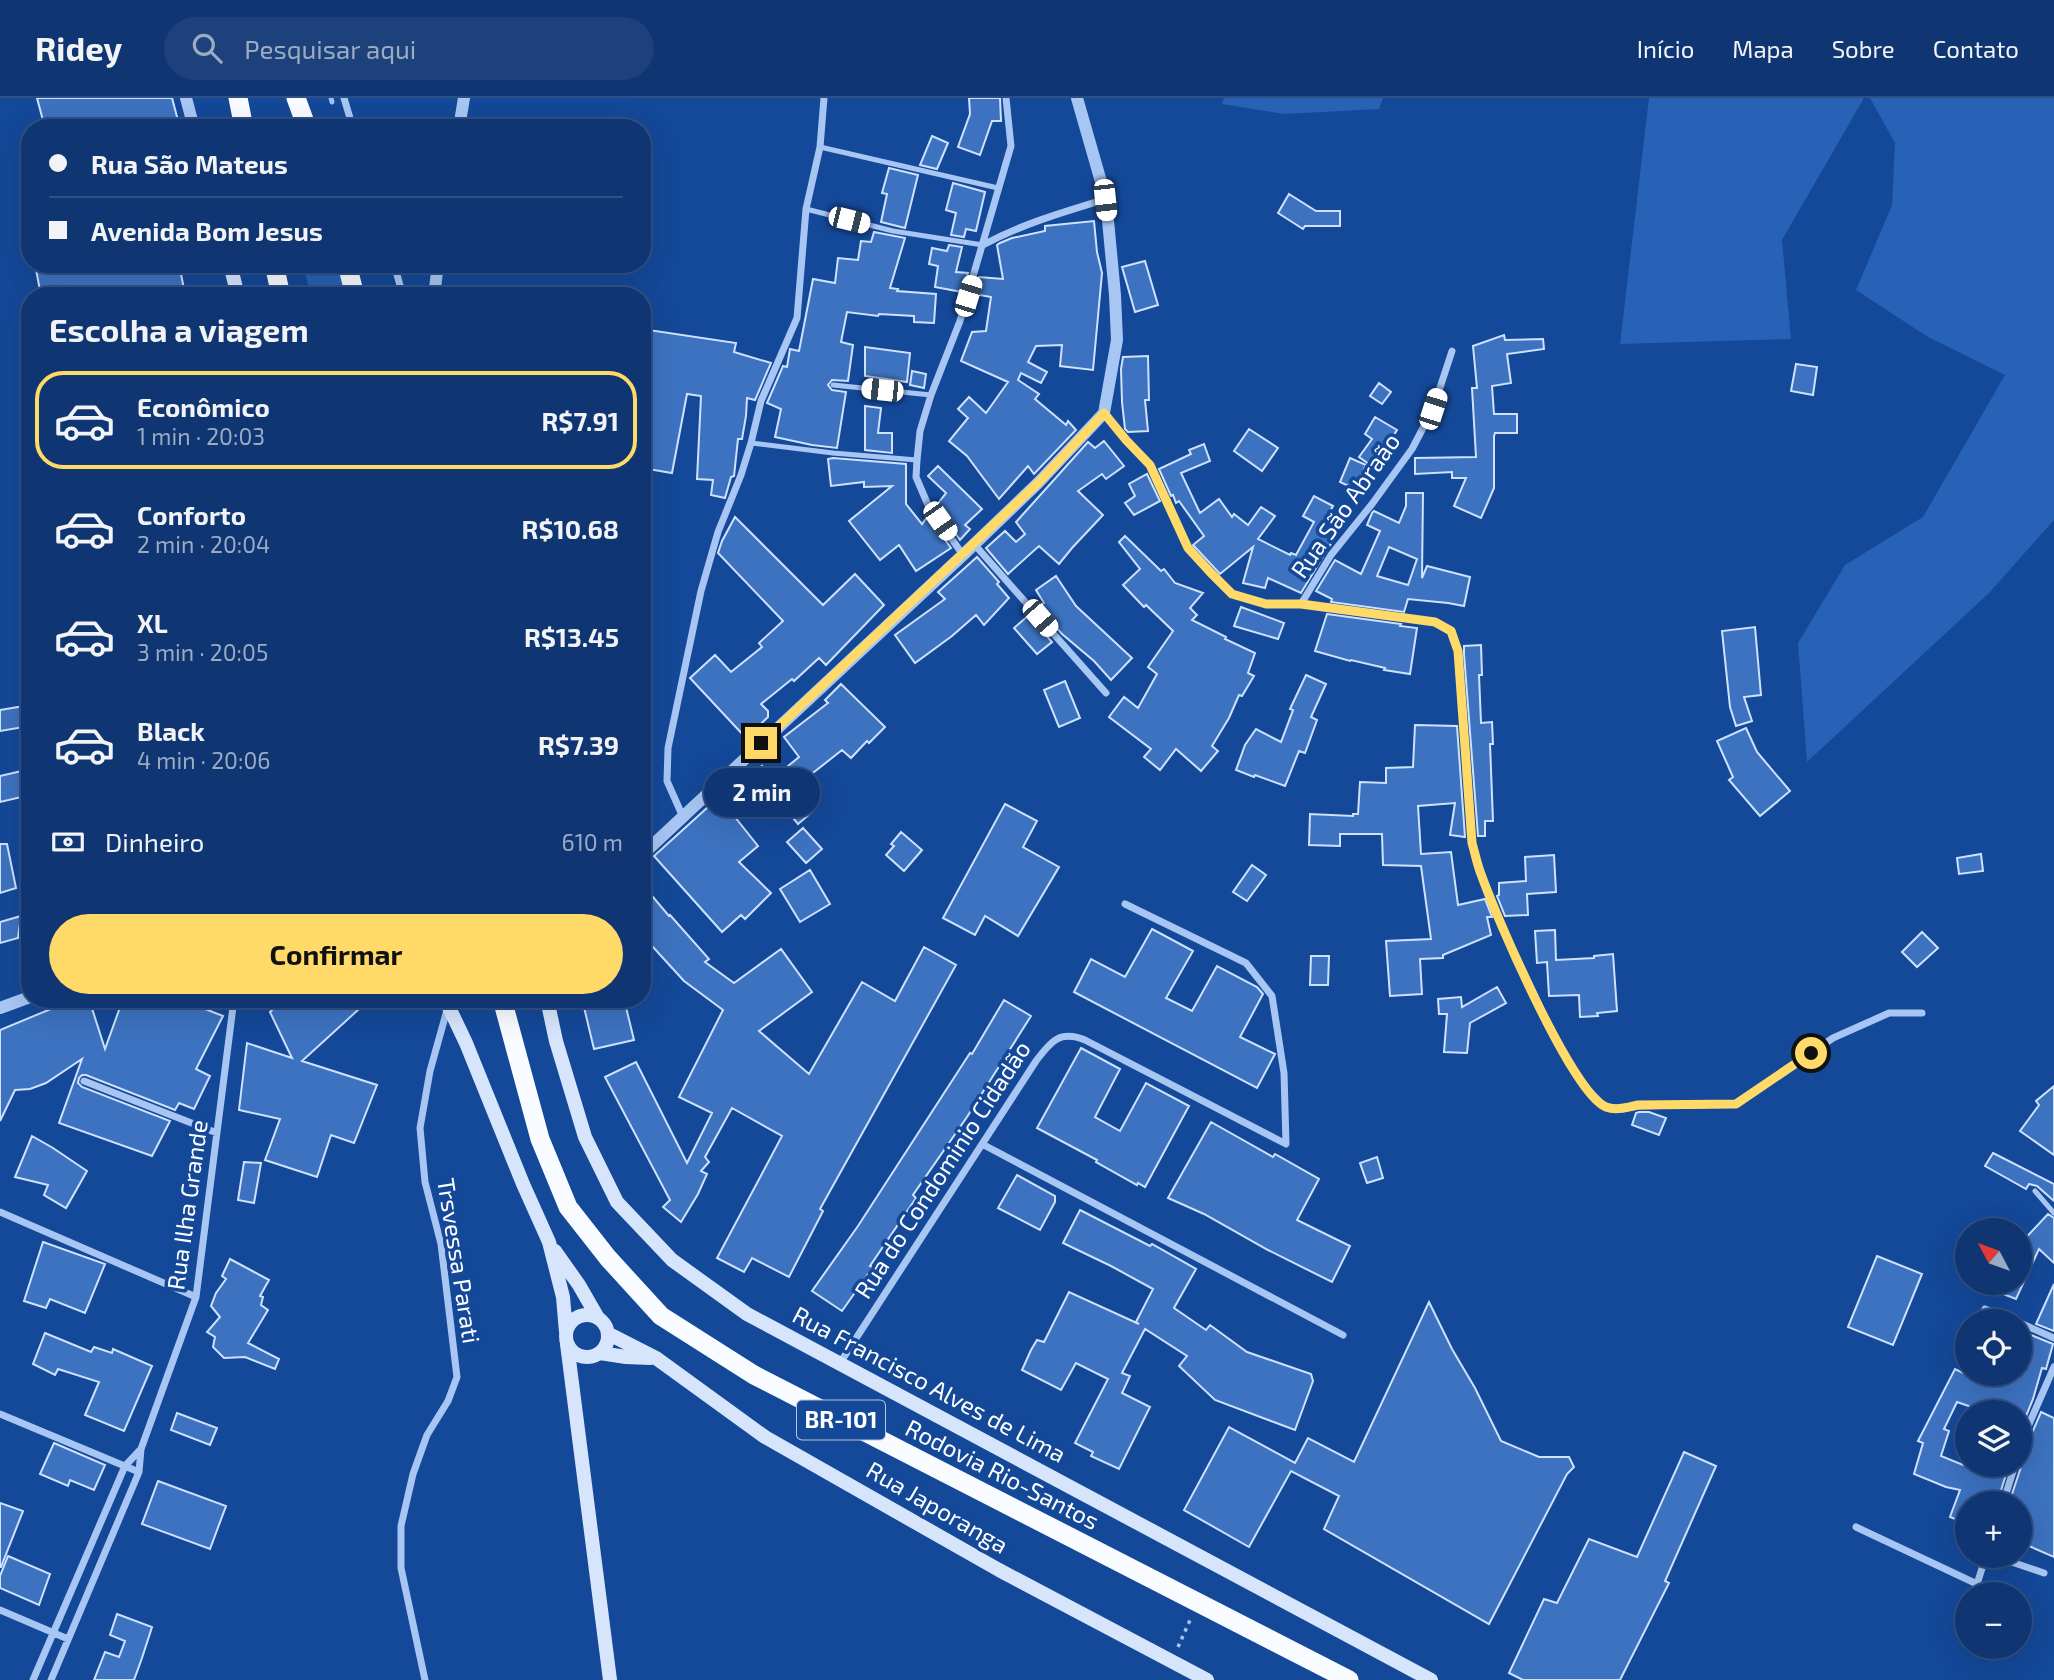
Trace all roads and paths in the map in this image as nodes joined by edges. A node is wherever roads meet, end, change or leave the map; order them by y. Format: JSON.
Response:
{"nodes":[{"id":1,"x":186,"y":98,"type":"edge"},
{"id":2,"x":238,"y":98,"type":"edge"},
{"id":3,"x":296,"y":98,"type":"edge"},
{"id":4,"x":344,"y":98,"type":"edge"},
{"id":5,"x":464,"y":98,"type":"edge"},
{"id":6,"x":824,"y":98,"type":"edge"},
{"id":7,"x":1006,"y":98,"type":"edge"},
{"id":8,"x":1077,"y":98,"type":"edge"},
{"id":9,"x":192,"y":119,"type":"edge"},
{"id":10,"x":242,"y":119,"type":"edge"},
{"id":11,"x":304,"y":119,"type":"edge"},
{"id":12,"x":350,"y":119,"type":"edge"},
{"id":13,"x":461,"y":119,"type":"edge"},
{"id":14,"x":820,"y":147,"type":"junction"},
{"id":15,"x":998,"y":188,"type":"junction"},
{"id":16,"x":1105,"y":200,"type":"junction"},
{"id":17,"x":806,"y":209,"type":"junction"},
{"id":18,"x":983,"y":245,"type":"junction"},
{"id":19,"x":1452,"y":351,"type":"dead end"},
{"id":20,"x":833,"y":385,"type":"dead end"},
{"id":21,"x":931,"y":395,"type":"junction"},
{"id":22,"x":1104,"y":413,"type":"junction"},
{"id":23,"x":751,"y":443,"type":"junction"},
{"id":24,"x":917,"y":460,"type":"junction"},
{"id":25,"x":974,"y":544,"type":"junction"},
{"id":26,"x":963,"y":555,"type":"junction"},
{"id":27,"x":1301,"y":604,"type":"junction"},
{"id":28,"x":1106,"y":692,"type":"dead end"},
{"id":29,"x":683,"y":817,"type":"junction"},
{"id":30,"x":651,"y":847,"type":"edge"},
{"id":31,"x":1125,"y":904,"type":"dead end"},
{"id":32,"x":21,"y":1000,"type":"edge"},
{"id":33,"x":0,"y":1008,"type":"edge"},
{"id":34,"x":233,"y":1008,"type":"edge"},
{"id":35,"x":446,"y":1008,"type":"edge"},
{"id":36,"x":449,"y":1008,"type":"edge"},
{"id":37,"x":504,"y":1008,"type":"edge"},
{"id":38,"x":549,"y":1008,"type":"edge"},
{"id":39,"x":1922,"y":1013,"type":"dead end"},
{"id":40,"x":84,"y":1081,"type":"dead end"},
{"id":41,"x":217,"y":1133,"type":"junction"},
{"id":42,"x":982,"y":1144,"type":"junction"},
{"id":43,"x":2035,"y":1191,"type":"dead end"},
{"id":44,"x":0,"y":1212,"type":"edge"},
{"id":45,"x":2054,"y":1213,"type":"edge"},
{"id":46,"x":549,"y":1242,"type":"junction"},
{"id":47,"x":196,"y":1297,"type":"junction"},
{"id":48,"x":598,"y":1318,"type":"junction"},
{"id":49,"x":2032,"y":1329,"type":"edge"},
{"id":50,"x":609,"y":1334,"type":"junction"},
{"id":51,"x":1343,"y":1335,"type":"dead end"},
{"id":52,"x":566,"y":1338,"type":"junction"},
{"id":53,"x":2054,"y":1338,"type":"edge"},
{"id":54,"x":594,"y":1355,"type":"junction"},
{"id":55,"x":656,"y":1358,"type":"junction"},
{"id":56,"x":840,"y":1363,"type":"junction"},
{"id":57,"x":2054,"y":1367,"type":"edge"},
{"id":58,"x":574,"y":1389,"type":"junction"},
{"id":59,"x":0,"y":1414,"type":"edge"},
{"id":60,"x":2032,"y":1417,"type":"edge"},
{"id":61,"x":141,"y":1450,"type":"junction"},
{"id":62,"x":124,"y":1466,"type":"junction"},
{"id":63,"x":139,"y":1472,"type":"junction"},
{"id":64,"x":1856,"y":1527,"type":"dead end"},
{"id":65,"x":1982,"y":1568,"type":"edge"},
{"id":66,"x":2029,"y":1568,"type":"edge"},
{"id":67,"x":2044,"y":1573,"type":"dead end"},
{"id":68,"x":1198,"y":1603,"type":"junction"},
{"id":69,"x":0,"y":1610,"type":"edge"},
{"id":70,"x":53,"y":1633,"type":"junction"},
{"id":71,"x":68,"y":1639,"type":"junction"},
{"id":72,"x":1171,"y":1661,"type":"junction"},
{"id":73,"x":1185,"y":1675,"type":"edge"},
{"id":74,"x":33,"y":1680,"type":"edge"},
{"id":75,"x":51,"y":1680,"type":"edge"},
{"id":76,"x":425,"y":1680,"type":"edge"},
{"id":77,"x":610,"y":1680,"type":"edge"},
{"id":78,"x":1207,"y":1680,"type":"edge"},
{"id":79,"x":1349,"y":1680,"type":"edge"},
{"id":80,"x":1430,"y":1680,"type":"edge"}],
"edges":[{"from":1,"to":9,"type":"street"},
{"from":2,"to":10,"type":"highway"},
{"from":3,"to":11,"type":"highway"},
{"from":4,"to":12,"type":"street"},
{"from":5,"to":13,"type":"street"},
{"from":6,"to":14,"type":"street"},
{"from":7,"to":15,"type":"street"},
{"from":8,"to":16,"type":"street"},
{"from":14,"to":15,"type":"lane"},
{"from":14,"to":17,"type":"street"},
{"from":15,"to":18,"type":"street"},
{"from":16,"to":18,"type":"street"},
{"from":16,"to":22,"type":"street"},
{"from":17,"to":18,"type":"lane"},
{"from":17,"to":23,"type":"street"},
{"from":18,"to":21,"type":"street"},
{"from":19,"to":27,"type":"street","name":"Rua São Abraão"},
{"from":20,"to":21,"type":"lane"},
{"from":21,"to":24,"type":"street"},
{"from":22,"to":25,"type":"street"},
{"from":22,"to":27,"type":"street"},
{"from":23,"to":24,"type":"lane"},
{"from":23,"to":29,"type":"street"},
{"from":24,"to":26,"type":"street"},
{"from":25,"to":26,"type":"street"},
{"from":25,"to":28,"type":"street"},
{"from":26,"to":29,"type":"street"},
{"from":27,"to":39,"type":"street"},
{"from":29,"to":30,"type":"street"},
{"from":31,"to":42,"type":"street","name":"Rua do Condominio Cidadão"},
{"from":32,"to":33,"type":"street"},
{"from":34,"to":41,"type":"street","name":"Rua Ilha Grande"},
{"from":35,"to":76,"type":"street","name":"Trsvessa Parati"},
{"from":36,"to":46,"type":"main road"},
{"from":37,"to":68,"type":"highway","name":"Rodovia Rio-Santos","number":"BR-101"},
{"from":38,"to":56,"type":"main road","name":"Rua Francisco Alves de Lima"},
{"from":40,"to":41,"type":"street"},
{"from":41,"to":47,"type":"street","name":"Rua Ilha Grande"},
{"from":42,"to":51,"type":"street"},
{"from":42,"to":56,"type":"street","name":"Rua do Condominio Cidadão"},
{"from":43,"to":45,"type":"lane"},
{"from":44,"to":47,"type":"street"},
{"from":46,"to":48,"type":"main road"},
{"from":46,"to":52,"type":"main road"},
{"from":47,"to":61,"type":"street","name":"Rua Ilha Grande"},
{"from":48,"to":50,"type":"main road"},
{"from":48,"to":52,"type":"main road"},
{"from":49,"to":53,"type":"street"},
{"from":50,"to":54,"type":"main road"},
{"from":50,"to":55,"type":"main road","name":"Rua Japoranga"},
{"from":52,"to":54,"type":"main road"},
{"from":52,"to":58,"type":"main road"},
{"from":54,"to":55,"type":"main road"},
{"from":54,"to":58,"type":"main road"},
{"from":55,"to":72,"type":"main road","name":"Rua Japoranga"},
{"from":56,"to":80,"type":"main road","name":"Rua Francisco Alves de Lima"},
{"from":57,"to":60,"type":"street"},
{"from":58,"to":77,"type":"main road"},
{"from":59,"to":62,"type":"street"},
{"from":61,"to":62,"type":"street","name":"Rua Ilha Grande"},
{"from":61,"to":63,"type":"street","name":"Rua Ilha Grande"},
{"from":62,"to":63,"type":"street"},
{"from":62,"to":70,"type":"street","name":"Rua Ilha Grande"},
{"from":63,"to":71,"type":"street","name":"Rua Ilha Grande"},
{"from":64,"to":65,"type":"street"},
{"from":66,"to":67,"type":"street"},
{"from":68,"to":72,"type":"path"},
{"from":68,"to":79,"type":"highway","name":"Rodovia Rio-Santos","number":"BR-101"},
{"from":69,"to":70,"type":"street"},
{"from":70,"to":71,"type":"street"},
{"from":70,"to":74,"type":"street","name":"Rua Ilha Grande"},
{"from":71,"to":75,"type":"street","name":"Rua Ilha Grande"},
{"from":72,"to":73,"type":"main road","name":"Rua Japoranga"},
{"from":73,"to":78,"type":"main road","name":"Rua Japoranga"}]}
